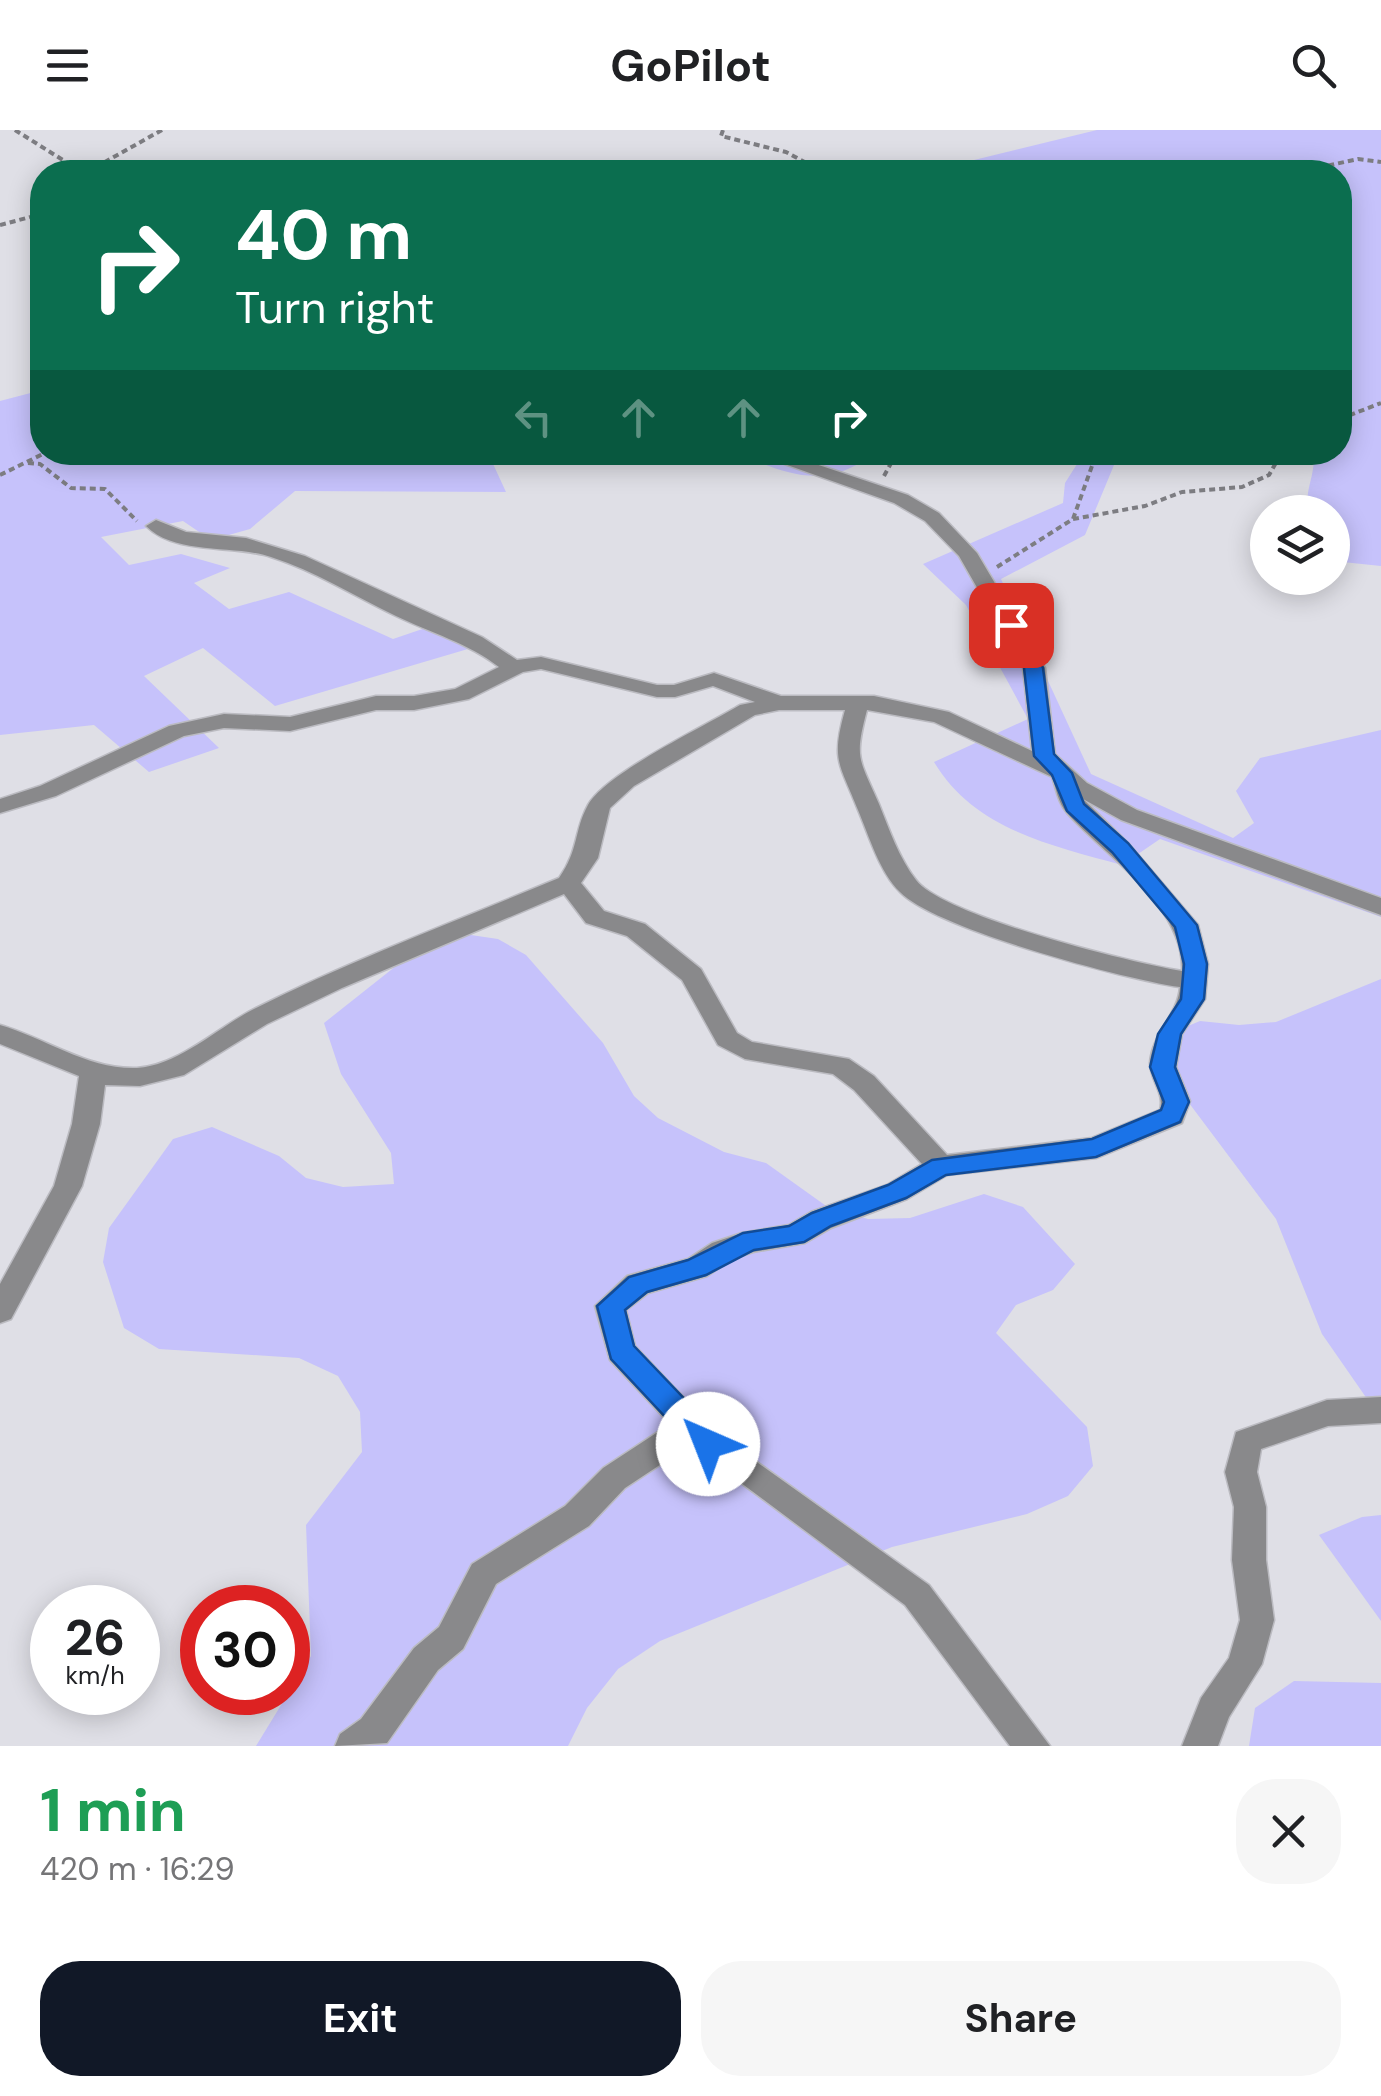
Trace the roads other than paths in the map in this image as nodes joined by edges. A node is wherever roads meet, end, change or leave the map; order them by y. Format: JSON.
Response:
{"nodes":[{"id":1,"x":798,"y":465,"type":"edge"},
{"id":2,"x":156,"y":526,"type":"road end"},
{"id":3,"x":514,"y":668,"type":"junction"},
{"id":4,"x":858,"y":702,"type":"junction"},
{"id":5,"x":779,"y":703,"type":"junction"},
{"id":6,"x":1062,"y":773,"type":"junction"},
{"id":7,"x":0,"y":806,"type":"edge"},
{"id":8,"x":568,"y":883,"type":"junction"},
{"id":9,"x":1381,"y":907,"type":"edge"},
{"id":10,"x":1194,"y":980,"type":"junction"},
{"id":11,"x":0,"y":1034,"type":"edge"},
{"id":12,"x":93,"y":1071,"type":"junction"},
{"id":13,"x":941,"y":1166,"type":"junction"},
{"id":14,"x":0,"y":1311,"type":"edge"},
{"id":15,"x":1381,"y":1410,"type":"edge"},
{"id":16,"x":689,"y":1424,"type":"junction"},
{"id":17,"x":353,"y":1746,"type":"edge"},
{"id":18,"x":1032,"y":1746,"type":"edge"},
{"id":19,"x":1200,"y":1746,"type":"edge"}],
"edges":[{"from":1,"to":6,"type":"street"},
{"from":2,"to":3,"type":"street"},
{"from":3,"to":5,"type":"street"},
{"from":3,"to":7,"type":"street"},
{"from":4,"to":5,"type":"street"},
{"from":4,"to":6,"type":"street"},
{"from":4,"to":10,"type":"street"},
{"from":5,"to":8,"type":"street"},
{"from":6,"to":9,"type":"street"},
{"from":6,"to":10,"type":"street"},
{"from":8,"to":12,"type":"street"},
{"from":8,"to":13,"type":"street"},
{"from":10,"to":13,"type":"street"},
{"from":11,"to":12,"type":"street"},
{"from":12,"to":14,"type":"street"},
{"from":13,"to":16,"type":"street"},
{"from":15,"to":19,"type":"street"},
{"from":16,"to":17,"type":"street"},
{"from":16,"to":18,"type":"street"}]}
